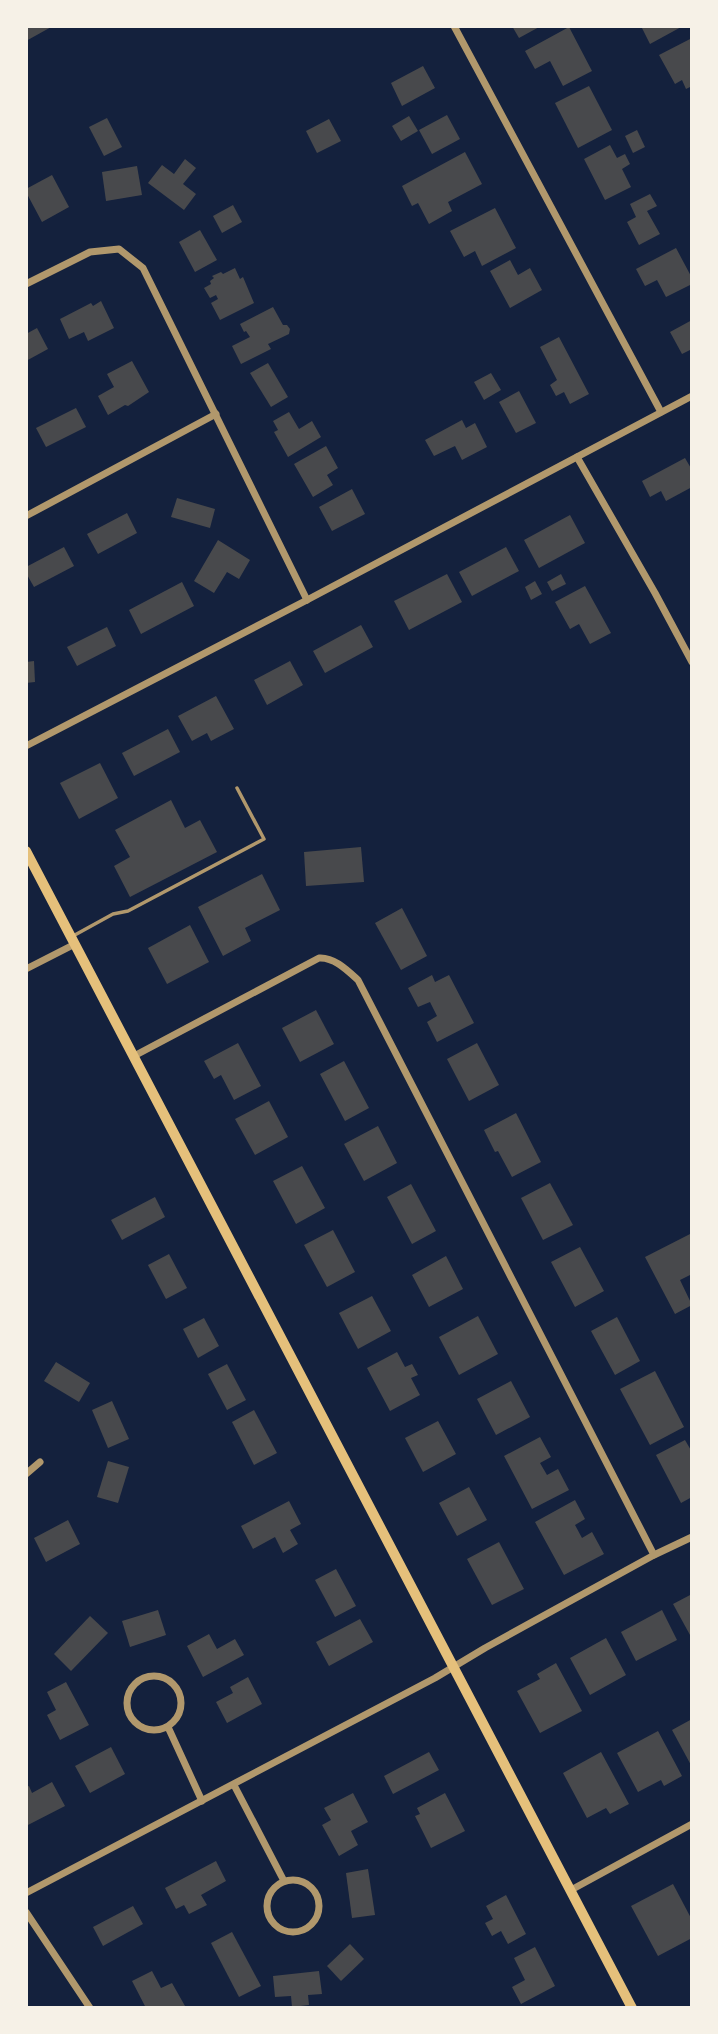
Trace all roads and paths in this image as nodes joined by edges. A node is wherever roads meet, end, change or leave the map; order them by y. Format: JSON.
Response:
{"nodes":[{"id":1,"x":454,"y":26,"type":"edge"},
{"id":2,"x":26,"y":284,"type":"edge"},
{"id":3,"x":692,"y":396,"type":"edge"},
{"id":4,"x":661,"y":412,"type":"junction"},
{"id":5,"x":216,"y":414,"type":"junction"},
{"id":6,"x":578,"y":457,"type":"junction"},
{"id":7,"x":26,"y":516,"type":"edge"},
{"id":8,"x":307,"y":600,"type":"junction"},
{"id":9,"x":692,"y":662,"type":"edge"},
{"id":10,"x":26,"y":746,"type":"edge"},
{"id":11,"x":237,"y":788,"type":"dead end"},
{"id":12,"x":26,"y":851,"type":"edge"},
{"id":13,"x":73,"y":941,"type":"junction"},
{"id":14,"x":26,"y":969,"type":"edge"},
{"id":15,"x":134,"y":1056,"type":"junction"},
{"id":16,"x":40,"y":1462,"type":"dead end"},
{"id":17,"x":26,"y":1474,"type":"edge"},
{"id":18,"x":692,"y":1537,"type":"edge"},
{"id":19,"x":654,"y":1555,"type":"junction"},
{"id":20,"x":453,"y":1667,"type":"junction"},
{"id":21,"x":168,"y":1727,"type":"junction"},
{"id":22,"x":234,"y":1785,"type":"junction"},
{"id":23,"x":202,"y":1801,"type":"junction"},
{"id":24,"x":692,"y":1824,"type":"edge"},
{"id":25,"x":284,"y":1881,"type":"junction"},
{"id":26,"x":571,"y":1890,"type":"junction"},
{"id":27,"x":26,"y":1893,"type":"edge"},
{"id":28,"x":26,"y":1912,"type":"edge"},
{"id":29,"x":90,"y":2008,"type":"edge"},
{"id":30,"x":632,"y":2008,"type":"edge"}],
"edges":[{"from":1,"to":4,"type":"street"},
{"from":2,"to":5,"type":"street"},
{"from":3,"to":4,"type":"street"},
{"from":4,"to":6,"type":"street"},
{"from":5,"to":7,"type":"street"},
{"from":5,"to":8,"type":"street"},
{"from":6,"to":8,"type":"street"},
{"from":6,"to":9,"type":"street"},
{"from":8,"to":10,"type":"street"},
{"from":11,"to":13,"type":"lane"},
{"from":12,"to":13,"type":"main road"},
{"from":13,"to":14,"type":"street"},
{"from":13,"to":15,"type":"main road"},
{"from":15,"to":19,"type":"street"},
{"from":15,"to":20,"type":"main road"},
{"from":16,"to":17,"type":"street"},
{"from":18,"to":19,"type":"street"},
{"from":19,"to":20,"type":"street"},
{"from":20,"to":22,"type":"street"},
{"from":20,"to":26,"type":"main road"},
{"from":21,"to":21,"type":"street"},
{"from":21,"to":23,"type":"street"},
{"from":22,"to":23,"type":"street"},
{"from":22,"to":25,"type":"street"},
{"from":23,"to":27,"type":"street"},
{"from":24,"to":26,"type":"street"},
{"from":25,"to":25,"type":"street"},
{"from":26,"to":30,"type":"main road"},
{"from":28,"to":29,"type":"street"}]}
